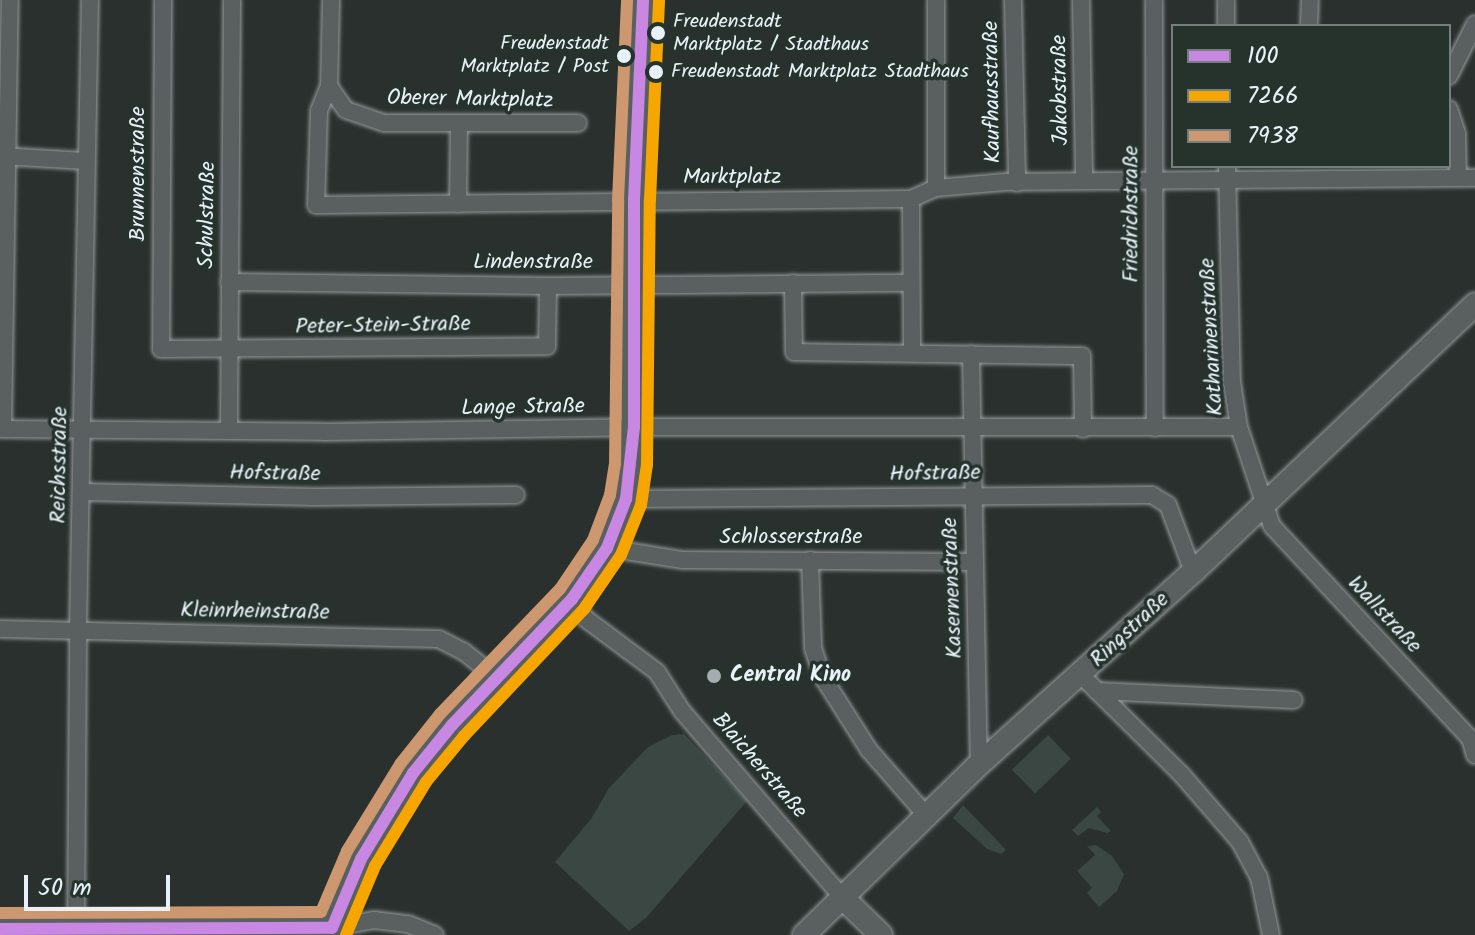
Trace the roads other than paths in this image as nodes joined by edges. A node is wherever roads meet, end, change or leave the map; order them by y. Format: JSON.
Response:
{"nodes":[{"id":1,"x":10,"y":0,"type":"edge"},
{"id":2,"x":90,"y":0,"type":"edge"},
{"id":3,"x":163,"y":0,"type":"edge"},
{"id":4,"x":232,"y":0,"type":"edge"},
{"id":5,"x":331,"y":0,"type":"edge"},
{"id":6,"x":643,"y":0,"type":"edge"},
{"id":7,"x":936,"y":0,"type":"edge"},
{"id":8,"x":1013,"y":0,"type":"edge"},
{"id":9,"x":1081,"y":0,"type":"edge"},
{"id":10,"x":1154,"y":0,"type":"edge"},
{"id":11,"x":1226,"y":0,"type":"edge"},
{"id":12,"x":1310,"y":0,"type":"edge"},
{"id":13,"x":1226,"y":24,"type":"edge"},
{"id":14,"x":1309,"y":24,"type":"edge"},
{"id":15,"x":1475,"y":24,"type":"edge"},
{"id":16,"x":1451,"y":72,"type":"edge"},
{"id":17,"x":329,"y":86,"type":"junction"},
{"id":18,"x":1451,"y":115,"type":"edge"},
{"id":19,"x":459,"y":123,"type":"junction"},
{"id":20,"x":578,"y":123,"type":"dead end"},
{"id":21,"x":5,"y":156,"type":"edge"},
{"id":22,"x":86,"y":161,"type":"junction"},
{"id":23,"x":1227,"y":173,"type":"edge"},
{"id":24,"x":1309,"y":173,"type":"edge"},
{"id":25,"x":1458,"y":178,"type":"junction"},
{"id":26,"x":1475,"y":178,"type":"edge"},
{"id":27,"x":1084,"y":180,"type":"junction"},
{"id":28,"x":1154,"y":181,"type":"junction"},
{"id":29,"x":1017,"y":183,"type":"junction"},
{"id":30,"x":936,"y":188,"type":"junction"},
{"id":31,"x":911,"y":199,"type":"junction"},
{"id":32,"x":634,"y":200,"type":"junction"},
{"id":33,"x":458,"y":204,"type":"junction"},
{"id":34,"x":229,"y":282,"type":"junction"},
{"id":35,"x":793,"y":283,"type":"junction"},
{"id":36,"x":911,"y":283,"type":"junction"},
{"id":37,"x":633,"y":285,"type":"junction"},
{"id":38,"x":548,"y":286,"type":"junction"},
{"id":39,"x":1475,"y":304,"type":"edge"},
{"id":40,"x":1475,"y":315,"type":"edge"},
{"id":41,"x":1454,"y":323,"type":"junction"},
{"id":42,"x":161,"y":349,"type":"joint"},
{"id":43,"x":229,"y":350,"type":"junction"},
{"id":44,"x":912,"y":352,"type":"junction"},
{"id":45,"x":971,"y":354,"type":"junction"},
{"id":46,"x":634,"y":427,"type":"junction"},
{"id":47,"x":1239,"y":427,"type":"junction"},
{"id":48,"x":1155,"y":428,"type":"junction"},
{"id":49,"x":2,"y":429,"type":"edge"},
{"id":50,"x":82,"y":429,"type":"junction"},
{"id":51,"x":971,"y":429,"type":"junction"},
{"id":52,"x":1083,"y":429,"type":"junction"},
{"id":53,"x":229,"y":431,"type":"junction"},
{"id":54,"x":81,"y":492,"type":"junction"},
{"id":55,"x":516,"y":495,"type":"dead end"},
{"id":56,"x":971,"y":496,"type":"junction"},
{"id":57,"x":626,"y":499,"type":"junction"},
{"id":58,"x":1265,"y":501,"type":"junction"},
{"id":59,"x":607,"y":548,"type":"junction"},
{"id":60,"x":810,"y":560,"type":"junction"},
{"id":61,"x":975,"y":562,"type":"junction"},
{"id":62,"x":1193,"y":572,"type":"junction"},
{"id":63,"x":572,"y":599,"type":"junction"},
{"id":64,"x":0,"y":629,"type":"edge"},
{"id":65,"x":78,"y":629,"type":"junction"},
{"id":66,"x":497,"y":678,"type":"junction"},
{"id":67,"x":1089,"y":683,"type":"junction"},
{"id":68,"x":1294,"y":700,"type":"dead end"},
{"id":69,"x":1475,"y":755,"type":"edge"},
{"id":70,"x":979,"y":764,"type":"junction"},
{"id":71,"x":926,"y":815,"type":"junction"},
{"id":72,"x":843,"y":898,"type":"junction"},
{"id":73,"x":0,"y":929,"type":"edge"},
{"id":74,"x":331,"y":931,"type":"edge"},
{"id":75,"x":76,"y":933,"type":"edge"},
{"id":76,"x":435,"y":935,"type":"edge"},
{"id":77,"x":804,"y":935,"type":"edge"},
{"id":78,"x":881,"y":935,"type":"edge"},
{"id":79,"x":1271,"y":935,"type":"edge"}],
"edges":[{"from":1,"to":21,"type":"street"},
{"from":2,"to":22,"type":"street","name":"Reichsstraße"},
{"from":3,"to":42,"type":"street","name":"Brunnenstraße"},
{"from":4,"to":34,"type":"street","name":"Schulstraße"},
{"from":5,"to":17,"type":"street","name":"Marktplatz"},
{"from":6,"to":32,"type":"main road"},
{"from":7,"to":30,"type":"street"},
{"from":8,"to":29,"type":"street","name":"Kaufhausstraße"},
{"from":9,"to":27,"type":"street","name":"Jakobstraße"},
{"from":10,"to":28,"type":"street","name":"Friedrichstraße"},
{"from":11,"to":13,"type":"street"},
{"from":12,"to":14,"type":"street"},
{"from":15,"to":16,"type":"street"},
{"from":17,"to":19,"type":"street","name":"Oberer Marktplatz"},
{"from":17,"to":33,"type":"street","name":"Marktplatz"},
{"from":18,"to":25,"type":"street"},
{"from":19,"to":20,"type":"street","name":"Oberer Marktplatz"},
{"from":19,"to":33,"type":"street"},
{"from":21,"to":22,"type":"street"},
{"from":21,"to":49,"type":"street"},
{"from":22,"to":50,"type":"street","name":"Reichsstraße"},
{"from":23,"to":24,"type":"street"},
{"from":23,"to":28,"type":"street"},
{"from":23,"to":47,"type":"street","name":"Katharinenstraße"},
{"from":24,"to":25,"type":"street"},
{"from":25,"to":26,"type":"street"},
{"from":27,"to":28,"type":"street"},
{"from":27,"to":29,"type":"street"},
{"from":28,"to":48,"type":"street","name":"Friedrichstraße"},
{"from":29,"to":30,"type":"street"},
{"from":30,"to":31,"type":"street","name":"Marktplatz"},
{"from":31,"to":32,"type":"street","name":"Marktplatz"},
{"from":31,"to":36,"type":"street"},
{"from":32,"to":33,"type":"street","name":"Marktplatz"},
{"from":32,"to":37,"type":"main road"},
{"from":34,"to":38,"type":"street","name":"Lindenstraße"},
{"from":34,"to":43,"type":"street","name":"Schulstraße"},
{"from":35,"to":36,"type":"street","name":"Lindenstraße"},
{"from":35,"to":37,"type":"street","name":"Lindenstraße"},
{"from":35,"to":44,"type":"street"},
{"from":36,"to":44,"type":"street"},
{"from":37,"to":38,"type":"street","name":"Lindenstraße"},
{"from":37,"to":46,"type":"main road"},
{"from":38,"to":43,"type":"street","name":"Peter-Stein-Straße"},
{"from":39,"to":41,"type":"street","name":"Ringstraße"},
{"from":40,"to":41,"type":"street","name":"Ringstraße"},
{"from":41,"to":58,"type":"street","name":"Ringstraße"},
{"from":42,"to":43,"type":"street","name":"Peter-Stein-Straße"},
{"from":43,"to":53,"type":"street","name":"Schulstraße"},
{"from":44,"to":45,"type":"street"},
{"from":45,"to":51,"type":"street","name":"Kasernenstraße"},
{"from":45,"to":52,"type":"street"},
{"from":46,"to":51,"type":"street","name":"Lange Straße"},
{"from":46,"to":53,"type":"street","name":"Lange Straße"},
{"from":46,"to":57,"type":"main road"},
{"from":47,"to":48,"type":"street","name":"Lange Straße"},
{"from":47,"to":58,"type":"street","name":"Katharinenstraße"},
{"from":48,"to":52,"type":"street","name":"Lange Straße"},
{"from":49,"to":50,"type":"street","name":"Lange Straße"},
{"from":50,"to":53,"type":"street","name":"Lange Straße"},
{"from":50,"to":54,"type":"street","name":"Reichsstraße"},
{"from":51,"to":52,"type":"street","name":"Lange Straße"},
{"from":51,"to":56,"type":"street","name":"Kasernenstraße"},
{"from":54,"to":55,"type":"street","name":"Hofstraße"},
{"from":54,"to":65,"type":"street","name":"Reichsstraße"},
{"from":56,"to":57,"type":"street","name":"Hofstraße"},
{"from":56,"to":61,"type":"street","name":"Kasernenstraße"},
{"from":56,"to":62,"type":"street","name":"Hofstraße"},
{"from":57,"to":59,"type":"main road"},
{"from":58,"to":62,"type":"street","name":"Ringstraße"},
{"from":58,"to":69,"type":"street","name":"Wallstraße"},
{"from":59,"to":60,"type":"street","name":"Schlosserstraße"},
{"from":59,"to":63,"type":"main road"},
{"from":60,"to":61,"type":"street","name":"Schlosserstraße"},
{"from":60,"to":71,"type":"street"},
{"from":61,"to":70,"type":"street","name":"Kasernenstraße"},
{"from":62,"to":67,"type":"street","name":"Ringstraße"},
{"from":63,"to":66,"type":"main road"},
{"from":63,"to":72,"type":"street","name":"Blaicherstraße"},
{"from":64,"to":65,"type":"street","name":"Kleinrheinstraße"},
{"from":65,"to":66,"type":"street","name":"Kleinrheinstraße"},
{"from":65,"to":75,"type":"street","name":"Reichsstraße"},
{"from":66,"to":74,"type":"main road"},
{"from":67,"to":68,"type":"street"},
{"from":67,"to":70,"type":"street","name":"Ringstraße"},
{"from":67,"to":79,"type":"street"},
{"from":70,"to":71,"type":"street","name":"Ringstraße"},
{"from":71,"to":72,"type":"street","name":"Ringstraße"},
{"from":72,"to":77,"type":"street","name":"Ringstraße"},
{"from":72,"to":78,"type":"street"},
{"from":73,"to":75,"type":"street"},
{"from":74,"to":75,"type":"street"},
{"from":74,"to":76,"type":"street"}]}
